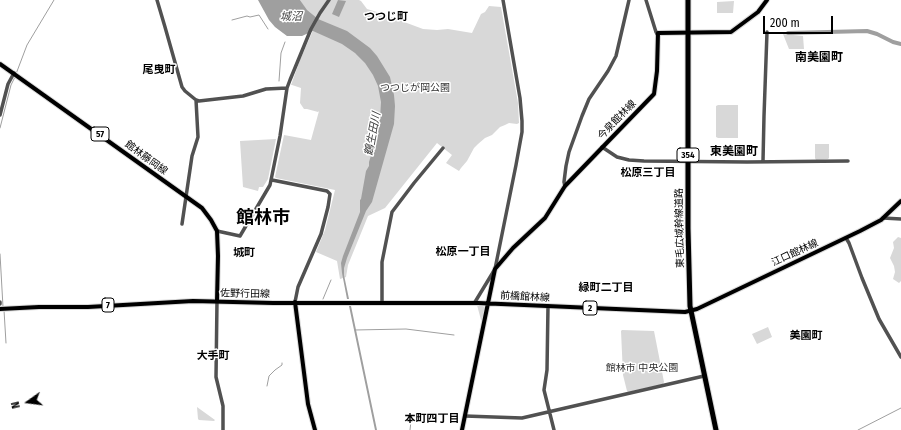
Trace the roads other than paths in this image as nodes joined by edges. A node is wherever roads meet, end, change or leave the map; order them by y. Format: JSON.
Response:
{"nodes":[{"id":1,"x":156,"y":0,"type":"edge"},
{"id":2,"x":329,"y":0,"type":"edge"},
{"id":3,"x":503,"y":0,"type":"edge"},
{"id":4,"x":629,"y":0,"type":"edge"},
{"id":5,"x":646,"y":0,"type":"edge"},
{"id":6,"x":685,"y":0,"type":"edge"},
{"id":7,"x":688,"y":0,"type":"edge"},
{"id":8,"x":767,"y":0,"type":"edge"},
{"id":9,"x":767,"y":32,"type":"dead end"},
{"id":10,"x":687,"y":33,"type":"junction"},
{"id":11,"x":657,"y":34,"type":"junction"},
{"id":12,"x":0,"y":64,"type":"edge"},
{"id":13,"x":14,"y":73,"type":"junction"},
{"id":14,"x":288,"y":88,"type":"junction"},
{"id":15,"x":196,"y":100,"type":"junction"},
{"id":16,"x":0,"y":115,"type":"edge"},
{"id":17,"x":602,"y":147,"type":"junction"},
{"id":18,"x":443,"y":148,"type":"dead end"},
{"id":19,"x":763,"y":161,"type":"junction"},
{"id":20,"x":848,"y":161,"type":"dead end"},
{"id":21,"x":687,"y":162,"type":"junction"},
{"id":22,"x":272,"y":180,"type":"junction"},
{"id":23,"x":565,"y":186,"type":"junction"},
{"id":24,"x":186,"y":196,"type":"junction"},
{"id":25,"x":901,"y":201,"type":"edge"},
{"id":26,"x":883,"y":218,"type":"junction"},
{"id":27,"x":901,"y":219,"type":"edge"},
{"id":28,"x":182,"y":224,"type":"dead end"},
{"id":29,"x":217,"y":231,"type":"junction"},
{"id":30,"x":846,"y":238,"type":"junction"},
{"id":31,"x":496,"y":269,"type":"junction"},
{"id":32,"x":217,"y":301,"type":"junction"},
{"id":33,"x":295,"y":302,"type":"junction"},
{"id":34,"x":382,"y":302,"type":"junction"},
{"id":35,"x":475,"y":302,"type":"junction"},
{"id":36,"x":489,"y":303,"type":"junction"},
{"id":37,"x":548,"y":306,"type":"junction"},
{"id":38,"x":0,"y":309,"type":"edge"},
{"id":39,"x":690,"y":311,"type":"junction"},
{"id":40,"x":901,"y":357,"type":"edge"},
{"id":41,"x":703,"y":376,"type":"junction"},
{"id":42,"x":549,"y":412,"type":"junction"},
{"id":43,"x":465,"y":416,"type":"junction"},
{"id":44,"x":223,"y":430,"type":"edge"},
{"id":45,"x":314,"y":430,"type":"edge"},
{"id":46,"x":462,"y":430,"type":"edge"},
{"id":47,"x":554,"y":430,"type":"edge"},
{"id":48,"x":715,"y":430,"type":"edge"}],
"edges":[{"from":1,"to":15,"type":"street"},
{"from":2,"to":14,"type":"street"},
{"from":3,"to":31,"type":"street"},
{"from":4,"to":23,"type":"street"},
{"from":5,"to":11,"type":"street"},
{"from":6,"to":10,"type":"highway","name":"東毛広域幹線道路","number":"354"},
{"from":7,"to":10,"type":"highway","name":"東毛広域幹線道路","number":"354"},
{"from":8,"to":10,"type":"main road"},
{"from":9,"to":19,"type":"street"},
{"from":10,"to":11,"type":"main road"},
{"from":10,"to":21,"type":"highway","name":"東毛広域幹線道路","number":"354"},
{"from":11,"to":17,"type":"main road","name":"今泉館林線"},
{"from":12,"to":13,"type":"main road","name":"館林藤岡線","number":"57"},
{"from":13,"to":16,"type":"street"},
{"from":13,"to":24,"type":"main road","name":"館林藤岡線","number":"57"},
{"from":14,"to":15,"type":"street"},
{"from":14,"to":22,"type":"street"},
{"from":15,"to":24,"type":"street"},
{"from":17,"to":21,"type":"street"},
{"from":17,"to":23,"type":"main road","name":"今泉館林線"},
{"from":18,"to":34,"type":"street"},
{"from":19,"to":20,"type":"street"},
{"from":19,"to":21,"type":"street"},
{"from":21,"to":39,"type":"highway","name":"東毛広域幹線道路","number":"354"},
{"from":22,"to":29,"type":"street"},
{"from":22,"to":33,"type":"street"},
{"from":23,"to":31,"type":"main road","name":"今泉館林線"},
{"from":24,"to":28,"type":"street"},
{"from":24,"to":29,"type":"main road","name":"館林藤岡線","number":"57"},
{"from":25,"to":26,"type":"main road","name":"江口館林線"},
{"from":26,"to":27,"type":"street"},
{"from":26,"to":30,"type":"main road","name":"江口館林線"},
{"from":29,"to":32,"type":"main road","name":"館林藤岡線","number":"57"},
{"from":30,"to":39,"type":"main road","name":"江口館林線"},
{"from":30,"to":40,"type":"street"},
{"from":31,"to":35,"type":"street"},
{"from":31,"to":36,"type":"main road","name":"今泉館林線"},
{"from":32,"to":33,"type":"main road","name":"佐野行田線","number":"7"},
{"from":32,"to":38,"type":"main road","name":"佐野行田線","number":"7"},
{"from":32,"to":44,"type":"street"},
{"from":33,"to":34,"type":"main road","name":"佐野行田線","number":"7"},
{"from":33,"to":45,"type":"main road"},
{"from":34,"to":35,"type":"main road","name":"佐野行田線","number":"7"},
{"from":35,"to":36,"type":"main road","name":"佐野行田線","number":"7"},
{"from":36,"to":37,"type":"main road","name":"前橋館林線","number":"2"},
{"from":36,"to":43,"type":"main road","name":"前橋館林線"},
{"from":37,"to":39,"type":"main road","name":"前橋館林線","number":"2"},
{"from":37,"to":42,"type":"street"},
{"from":39,"to":41,"type":"highway","name":"東毛広域幹線道路","number":"354"},
{"from":41,"to":42,"type":"street"},
{"from":41,"to":48,"type":"highway","name":"東毛広域幹線道路","number":"354"},
{"from":42,"to":43,"type":"street"},
{"from":42,"to":47,"type":"street"},
{"from":43,"to":46,"type":"main road","name":"前橋館林線"}]}
